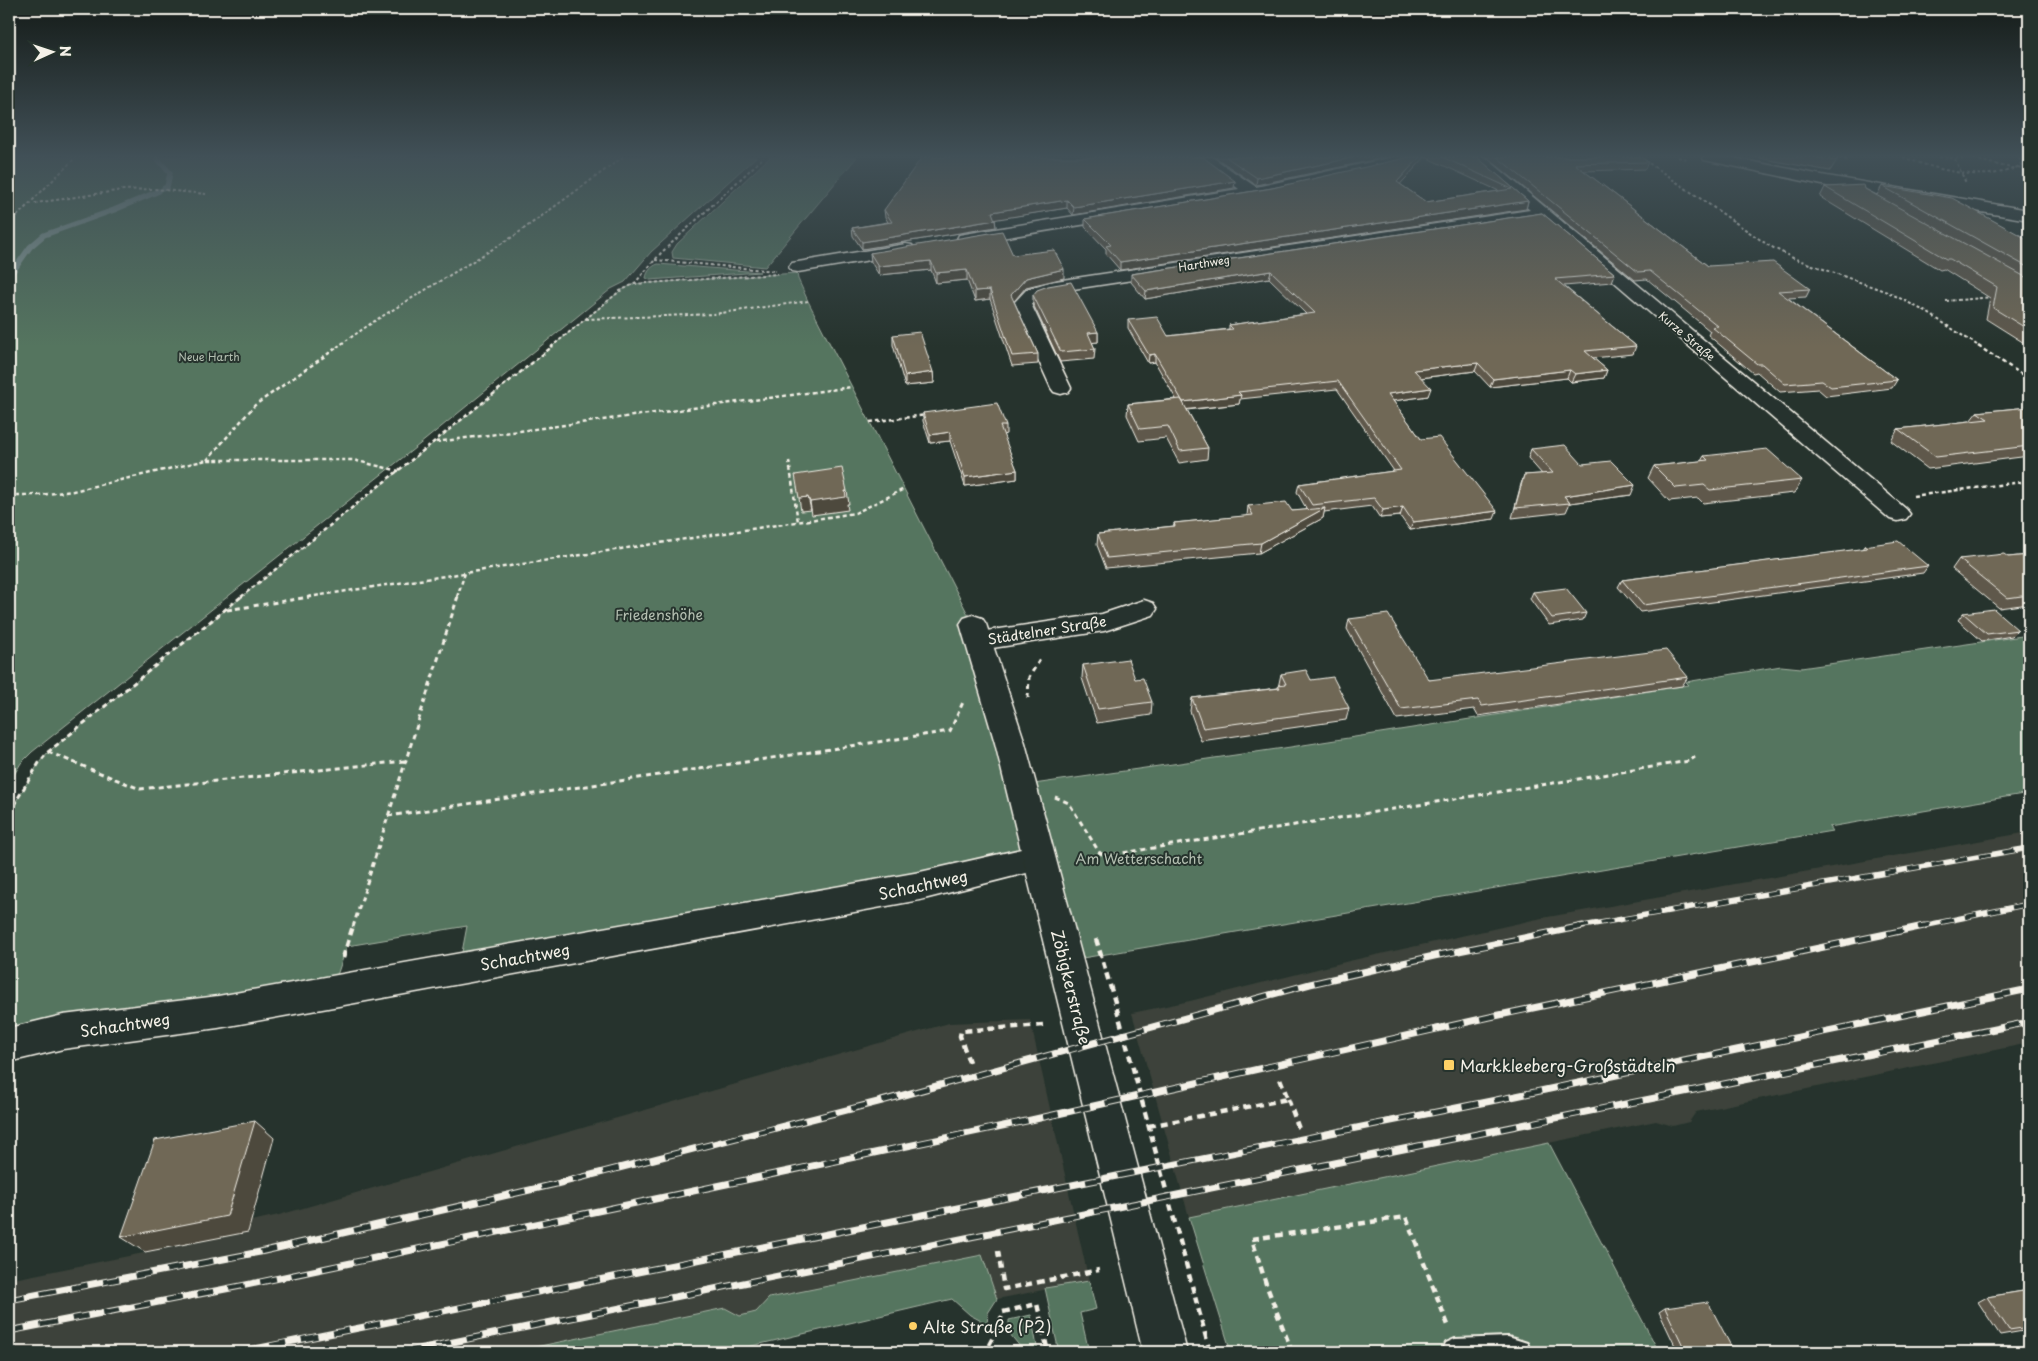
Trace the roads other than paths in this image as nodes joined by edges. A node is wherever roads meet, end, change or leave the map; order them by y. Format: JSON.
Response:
{"nodes":[{"id":1,"x":1075,"y":221,"type":"edge"},
{"id":2,"x":1492,"y":221,"type":"edge"},
{"id":3,"x":1551,"y":221,"type":"edge"},
{"id":4,"x":1994,"y":221,"type":"edge"},
{"id":5,"x":2004,"y":227,"type":"edge"},
{"id":6,"x":952,"y":241,"type":"edge"},
{"id":7,"x":923,"y":246,"type":"edge"},
{"id":8,"x":798,"y":267,"type":"dead end"},
{"id":9,"x":1061,"y":388,"type":"dead end"},
{"id":10,"x":1898,"y":514,"type":"dead end"},
{"id":11,"x":1144,"y":609,"type":"dead end"},
{"id":12,"x":976,"y":633,"type":"joint"},
{"id":13,"x":1039,"y":858,"type":"junction"},
{"id":14,"x":9,"y":1045,"type":"edge"},
{"id":15,"x":1165,"y":1352,"type":"edge"},
{"id":16,"x":1457,"y":1352,"type":"edge"},
{"id":17,"x":1518,"y":1352,"type":"edge"}],
"edges":[{"from":1,"to":6,"type":"street"},
{"from":2,"to":9,"type":"street","name":"Harthweg"},
{"from":3,"to":10,"type":"street","name":"Kurze Straße"},
{"from":4,"to":5,"type":"street"},
{"from":7,"to":8,"type":"street"},
{"from":11,"to":12,"type":"street","name":"Städtelner Straße"},
{"from":12,"to":13,"type":"street","name":"Zöbigkerstraße"},
{"from":13,"to":14,"type":"street","name":"Schachtweg"},
{"from":13,"to":15,"type":"street","name":"Zöbigkerstraße"},
{"from":16,"to":17,"type":"lane"}]}
